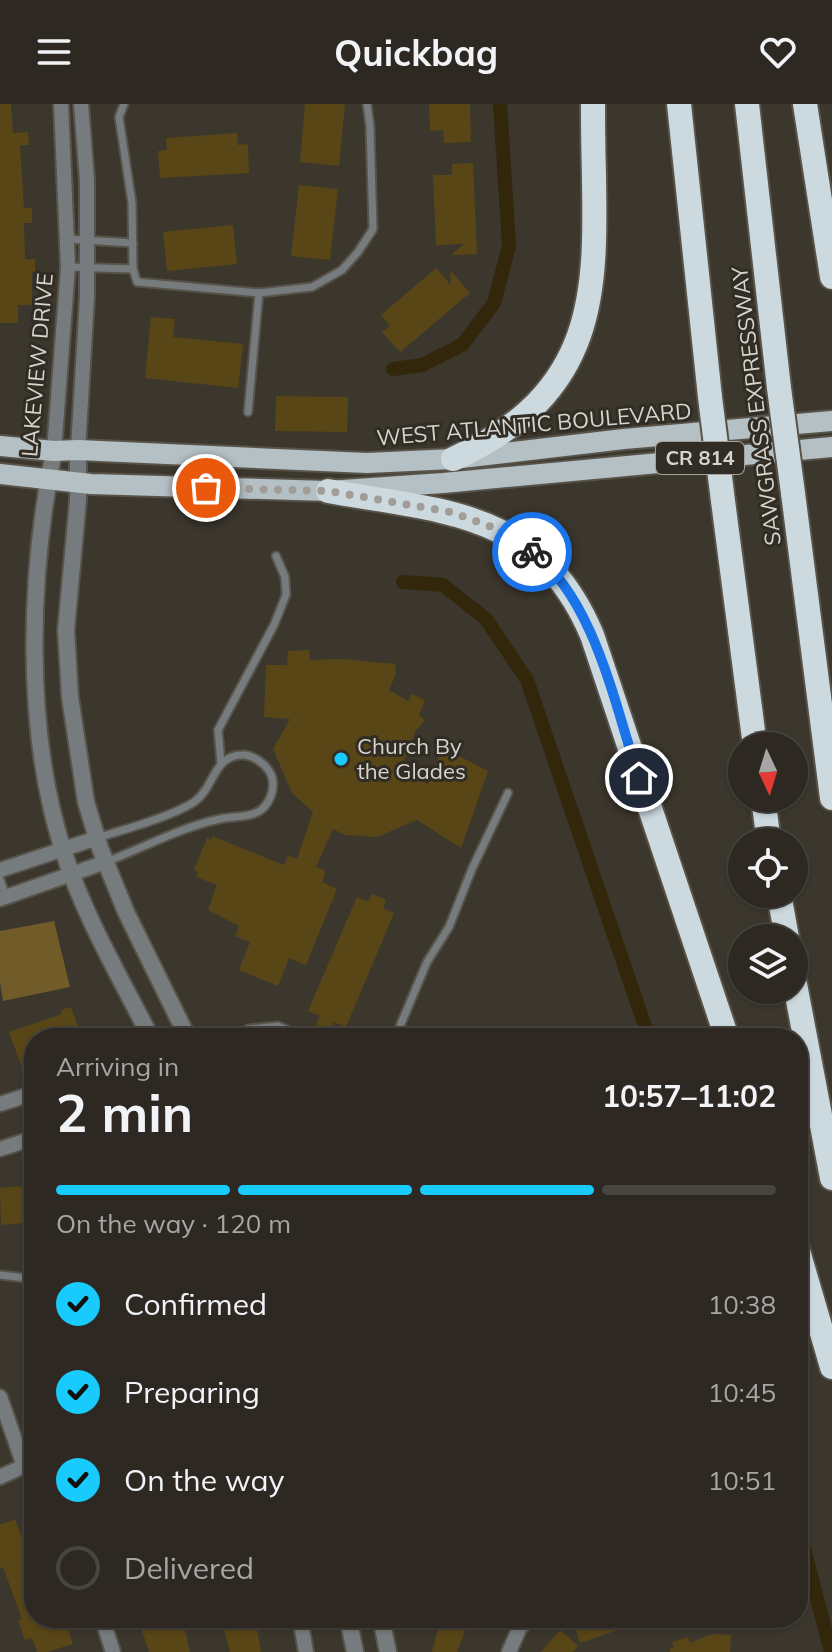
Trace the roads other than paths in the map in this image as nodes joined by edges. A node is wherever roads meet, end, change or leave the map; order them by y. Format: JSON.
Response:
{"nodes":[{"id":1,"x":61,"y":104,"type":"edge"},
{"id":2,"x":81,"y":104,"type":"edge"},
{"id":3,"x":124,"y":104,"type":"edge"},
{"id":4,"x":367,"y":104,"type":"edge"},
{"id":5,"x":593,"y":104,"type":"edge"},
{"id":6,"x":679,"y":104,"type":"edge"},
{"id":7,"x":747,"y":104,"type":"edge"},
{"id":8,"x":805,"y":104,"type":"edge"},
{"id":9,"x":68,"y":239,"type":"junction"},
{"id":10,"x":87,"y":240,"type":"junction"},
{"id":11,"x":133,"y":243,"type":"junction"},
{"id":12,"x":68,"y":267,"type":"junction"},
{"id":13,"x":87,"y":268,"type":"junction"},
{"id":14,"x":133,"y":269,"type":"junction"},
{"id":15,"x":832,"y":277,"type":"edge"},
{"id":16,"x":259,"y":293,"type":"junction"},
{"id":17,"x":248,"y":412,"type":"dead end"},
{"id":18,"x":832,"y":421,"type":"edge"},
{"id":19,"x":0,"y":446,"type":"edge"},
{"id":20,"x":832,"y":447,"type":"edge"},
{"id":21,"x":78,"y":450,"type":"junction"},
{"id":22,"x":54,"y":451,"type":"junction"},
{"id":23,"x":717,"y":456,"type":"junction"},
{"id":24,"x":453,"y":459,"type":"junction"},
{"id":25,"x":0,"y":474,"type":"edge"},
{"id":26,"x":48,"y":480,"type":"junction"},
{"id":27,"x":78,"y":482,"type":"junction"},
{"id":28,"x":328,"y":491,"type":"junction"},
{"id":29,"x":276,"y":556,"type":"dead end"},
{"id":30,"x":753,"y":732,"type":"edge"},
{"id":31,"x":221,"y":763,"type":"junction"},
{"id":32,"x":508,"y":793,"type":"dead end"},
{"id":33,"x":832,"y":798,"type":"edge"},
{"id":34,"x":97,"y":838,"type":"junction"},
{"id":35,"x":63,"y":850,"type":"junction"},
{"id":36,"x":106,"y":862,"type":"junction"},
{"id":37,"x":0,"y":870,"type":"edge"},
{"id":38,"x":72,"y":873,"type":"junction"},
{"id":39,"x":0,"y":879,"type":"edge"},
{"id":40,"x":3,"y":898,"type":"edge"},
{"id":41,"x":799,"y":1004,"type":"edge"},
{"id":42,"x":146,"y":1028,"type":"edge"},
{"id":43,"x":183,"y":1028,"type":"edge"},
{"id":44,"x":258,"y":1028,"type":"edge"},
{"id":45,"x":283,"y":1028,"type":"edge"},
{"id":46,"x":399,"y":1028,"type":"edge"},
{"id":47,"x":724,"y":1028,"type":"edge"},
{"id":48,"x":803,"y":1028,"type":"edge"},
{"id":49,"x":808,"y":1052,"type":"edge"},
{"id":50,"x":24,"y":1096,"type":"edge"},
{"id":51,"x":0,"y":1104,"type":"edge"},
{"id":52,"x":24,"y":1141,"type":"edge"},
{"id":53,"x":0,"y":1149,"type":"edge"},
{"id":54,"x":832,"y":1178,"type":"edge"},
{"id":55,"x":0,"y":1275,"type":"edge"},
{"id":56,"x":24,"y":1278,"type":"edge"},
{"id":57,"x":808,"y":1285,"type":"edge"},
{"id":58,"x":832,"y":1367,"type":"edge"},
{"id":59,"x":0,"y":1397,"type":"edge"},
{"id":60,"x":24,"y":1457,"type":"edge"},
{"id":61,"x":24,"y":1470,"type":"edge"},
{"id":62,"x":0,"y":1477,"type":"edge"},
{"id":63,"x":105,"y":1628,"type":"edge"},
{"id":64,"x":302,"y":1628,"type":"edge"},
{"id":65,"x":350,"y":1628,"type":"edge"},
{"id":66,"x":383,"y":1628,"type":"edge"},
{"id":67,"x":520,"y":1628,"type":"edge"},
{"id":68,"x":510,"y":1648,"type":"edge"},
{"id":69,"x":113,"y":1652,"type":"edge"},
{"id":70,"x":306,"y":1652,"type":"edge"},
{"id":71,"x":355,"y":1652,"type":"edge"},
{"id":72,"x":388,"y":1652,"type":"edge"}],
"edges":[{"from":1,"to":9,"type":"street","name":"LAKEVIEW DRIVE"},
{"from":2,"to":10,"type":"street","name":"LAKEVIEW DRIVE"},
{"from":3,"to":11,"type":"lane"},
{"from":4,"to":16,"type":"lane"},
{"from":5,"to":24,"type":"highway"},
{"from":6,"to":23,"type":"highway","name":"SAWGRASS EXPRESSWAY","bridge":true},
{"from":7,"to":33,"type":"highway","name":"SAWGRASS EXPRESSWAY","bridge":true},
{"from":8,"to":15,"type":"highway"},
{"from":9,"to":10,"type":"lane"},
{"from":9,"to":12,"type":"street","name":"LAKEVIEW DRIVE"},
{"from":10,"to":11,"type":"lane"},
{"from":10,"to":13,"type":"street","name":"LAKEVIEW DRIVE"},
{"from":11,"to":14,"type":"lane"},
{"from":12,"to":13,"type":"lane"},
{"from":12,"to":22,"type":"street","name":"LAKEVIEW DRIVE"},
{"from":13,"to":14,"type":"lane"},
{"from":13,"to":21,"type":"street","name":"LAKEVIEW DRIVE"},
{"from":14,"to":16,"type":"lane"},
{"from":16,"to":17,"type":"lane"},
{"from":18,"to":24,"type":"main road","name":"WEST ATLANTIC BOULEVARD","number":"CR 814"},
{"from":19,"to":22,"type":"main road","name":"WEST ATLANTIC BOULEVARD","number":"CR 814"},
{"from":20,"to":23,"type":"main road","number":"CR 814"},
{"from":21,"to":22,"type":"main road","name":"WEST ATLANTIC BOULEVARD","number":"CR 814"},
{"from":21,"to":24,"type":"main road","name":"WEST ATLANTIC BOULEVARD","number":"CR 814"},
{"from":21,"to":27,"type":"street","name":"LAKEVIEW DRIVE"},
{"from":22,"to":26,"type":"street","name":"LAKEVIEW DRIVE"},
{"from":23,"to":28,"type":"main road","number":"CR 814"},
{"from":23,"to":30,"type":"highway","name":"SAWGRASS EXPRESSWAY","bridge":true},
{"from":25,"to":26,"type":"main road","number":"CR 814"},
{"from":26,"to":27,"type":"main road","number":"CR 814"},
{"from":26,"to":35,"type":"street","name":"LAKEVIEW DRIVE"},
{"from":27,"to":28,"type":"main road","number":"CR 814"},
{"from":27,"to":34,"type":"street","name":"LAKEVIEW DRIVE"},
{"from":28,"to":47,"type":"highway"},
{"from":29,"to":31,"type":"lane"},
{"from":31,"to":34,"type":"lane"},
{"from":31,"to":36,"type":"lane"},
{"from":32,"to":46,"type":"lane"},
{"from":34,"to":35,"type":"street"},
{"from":34,"to":36,"type":"street","name":"LAKEVIEW DRIVE"},
{"from":35,"to":37,"type":"street"},
{"from":35,"to":38,"type":"street","name":"LAKEVIEW DRIVE"},
{"from":36,"to":38,"type":"street"},
{"from":36,"to":43,"type":"street","name":"LAKEVIEW DRIVE"},
{"from":38,"to":40,"type":"street"},
{"from":38,"to":42,"type":"street","name":"LAKEVIEW DRIVE"},
{"from":39,"to":40,"type":"lane"},
{"from":41,"to":48,"type":"highway"},
{"from":44,"to":45,"type":"lane"},
{"from":49,"to":54,"type":"highway"},
{"from":50,"to":51,"type":"street"},
{"from":52,"to":53,"type":"street"},
{"from":55,"to":56,"type":"lane"},
{"from":57,"to":58,"type":"highway"},
{"from":59,"to":60,"type":"street"},
{"from":61,"to":62,"type":"street"},
{"from":63,"to":69,"type":"street"},
{"from":64,"to":70,"type":"street"},
{"from":65,"to":71,"type":"street"},
{"from":66,"to":72,"type":"street"},
{"from":67,"to":68,"type":"street"}]}
